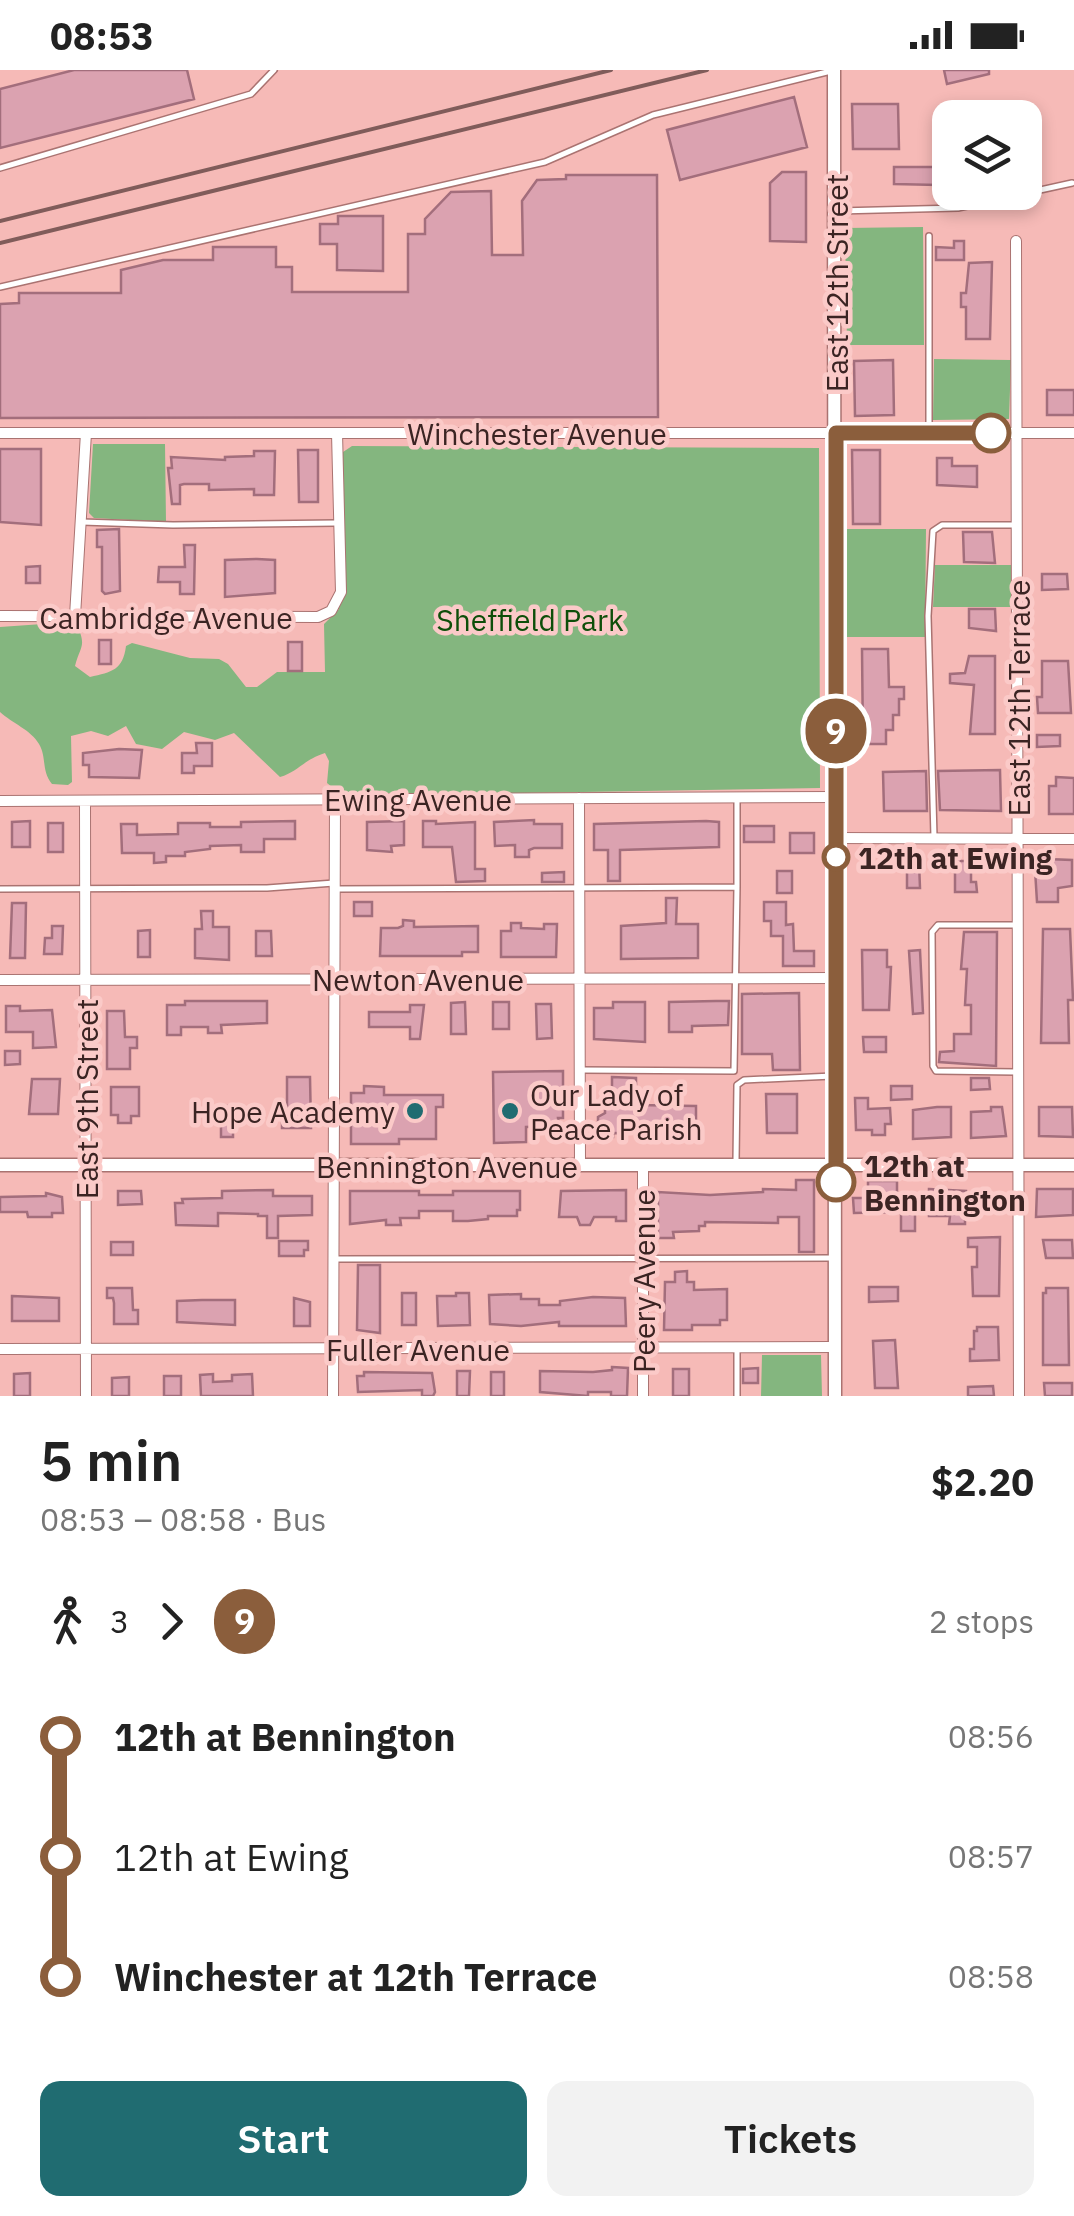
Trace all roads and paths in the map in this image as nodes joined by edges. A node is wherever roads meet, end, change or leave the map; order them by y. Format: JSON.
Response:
{"nodes":[{"id":1,"x":274,"y":70,"type":"edge"},
{"id":2,"x":834,"y":70,"type":"edge"},
{"id":3,"x":0,"y":168,"type":"edge"},
{"id":4,"x":1072,"y":183,"type":"edge"},
{"id":5,"x":835,"y":212,"type":"junction"},
{"id":6,"x":929,"y":236,"type":"dead end"},
{"id":7,"x":1016,"y":241,"type":"dead end"},
{"id":8,"x":0,"y":287,"type":"edge"},
{"id":9,"x":0,"y":433,"type":"edge"},
{"id":10,"x":86,"y":433,"type":"junction"},
{"id":11,"x":336,"y":433,"type":"junction"},
{"id":12,"x":836,"y":433,"type":"junction"},
{"id":13,"x":929,"y":433,"type":"junction"},
{"id":14,"x":1018,"y":433,"type":"junction"},
{"id":15,"x":1074,"y":433,"type":"edge"},
{"id":16,"x":82,"y":522,"type":"junction"},
{"id":17,"x":339,"y":523,"type":"junction"},
{"id":18,"x":1018,"y":525,"type":"junction"},
{"id":19,"x":0,"y":616,"type":"edge"},
{"id":20,"x":76,"y":616,"type":"junction"},
{"id":21,"x":836,"y":797,"type":"junction"},
{"id":22,"x":579,"y":798,"type":"junction"},
{"id":23,"x":737,"y":798,"type":"junction"},
{"id":24,"x":335,"y":800,"type":"junction"},
{"id":25,"x":0,"y":801,"type":"edge"},
{"id":26,"x":86,"y":802,"type":"junction"},
{"id":27,"x":934,"y":837,"type":"junction"},
{"id":28,"x":836,"y":838,"type":"junction"},
{"id":29,"x":1018,"y":838,"type":"junction"},
{"id":30,"x":1074,"y":839,"type":"edge"},
{"id":31,"x":334,"y":886,"type":"junction"},
{"id":32,"x":580,"y":887,"type":"junction"},
{"id":33,"x":737,"y":887,"type":"junction"},
{"id":34,"x":0,"y":890,"type":"edge"},
{"id":35,"x":86,"y":890,"type":"junction"},
{"id":36,"x":1018,"y":925,"type":"junction"},
{"id":37,"x":736,"y":978,"type":"junction"},
{"id":38,"x":836,"y":978,"type":"junction"},
{"id":39,"x":582,"y":979,"type":"junction"},
{"id":40,"x":0,"y":980,"type":"edge"},
{"id":41,"x":86,"y":980,"type":"junction"},
{"id":42,"x":334,"y":980,"type":"junction"},
{"id":43,"x":581,"y":1070,"type":"junction"},
{"id":44,"x":1019,"y":1072,"type":"junction"},
{"id":45,"x":836,"y":1076,"type":"junction"},
{"id":46,"x":1020,"y":1164,"type":"junction"},
{"id":47,"x":1074,"y":1164,"type":"edge"},
{"id":48,"x":0,"y":1165,"type":"edge"},
{"id":49,"x":86,"y":1165,"type":"junction"},
{"id":50,"x":643,"y":1165,"type":"junction"},
{"id":51,"x":736,"y":1165,"type":"junction"},
{"id":52,"x":836,"y":1165,"type":"junction"},
{"id":53,"x":334,"y":1166,"type":"junction"},
{"id":54,"x":580,"y":1166,"type":"junction"},
{"id":55,"x":643,"y":1258,"type":"junction"},
{"id":56,"x":836,"y":1258,"type":"junction"},
{"id":57,"x":333,"y":1259,"type":"junction"},
{"id":58,"x":835,"y":1347,"type":"junction"},
{"id":59,"x":643,"y":1348,"type":"junction"},
{"id":60,"x":737,"y":1348,"type":"junction"},
{"id":61,"x":86,"y":1349,"type":"junction"},
{"id":62,"x":0,"y":1350,"type":"edge"},
{"id":63,"x":332,"y":1350,"type":"junction"},
{"id":64,"x":86,"y":1396,"type":"edge"},
{"id":65,"x":332,"y":1396,"type":"edge"},
{"id":66,"x":643,"y":1396,"type":"edge"},
{"id":67,"x":737,"y":1396,"type":"edge"},
{"id":68,"x":835,"y":1396,"type":"edge"},
{"id":69,"x":1019,"y":1396,"type":"edge"}],
"edges":[{"from":1,"to":3,"type":"lane"},
{"from":2,"to":5,"type":"street","name":"East 12th Street"},
{"from":2,"to":8,"type":"lane"},
{"from":4,"to":5,"type":"lane"},
{"from":5,"to":12,"type":"street","name":"East 12th Street"},
{"from":6,"to":13,"type":"lane"},
{"from":7,"to":14,"type":"street","name":"East 12th Terrace"},
{"from":9,"to":10,"type":"street","name":"Winchester Avenue"},
{"from":10,"to":11,"type":"street","name":"Winchester Avenue"},
{"from":10,"to":16,"type":"street"},
{"from":11,"to":12,"type":"street","name":"Winchester Avenue"},
{"from":11,"to":17,"type":"street"},
{"from":12,"to":13,"type":"street","name":"Winchester Avenue"},
{"from":12,"to":21,"type":"street","name":"East 12th Street"},
{"from":13,"to":14,"type":"street","name":"Winchester Avenue"},
{"from":14,"to":15,"type":"street","name":"Winchester Avenue"},
{"from":14,"to":18,"type":"street","name":"East 12th Terrace"},
{"from":16,"to":17,"type":"lane"},
{"from":16,"to":20,"type":"street"},
{"from":17,"to":20,"type":"street","name":"Cambridge Avenue"},
{"from":18,"to":27,"type":"lane"},
{"from":18,"to":29,"type":"street","name":"East 12th Terrace"},
{"from":19,"to":20,"type":"street","name":"Cambridge Avenue"},
{"from":21,"to":23,"type":"street","name":"Ewing Avenue"},
{"from":21,"to":28,"type":"street","name":"East 12th Street"},
{"from":22,"to":23,"type":"street","name":"Ewing Avenue"},
{"from":22,"to":24,"type":"street","name":"Ewing Avenue"},
{"from":22,"to":32,"type":"street"},
{"from":23,"to":33,"type":"lane"},
{"from":24,"to":26,"type":"street","name":"Ewing Avenue"},
{"from":24,"to":31,"type":"street"},
{"from":25,"to":26,"type":"street","name":"Ewing Avenue"},
{"from":26,"to":35,"type":"street","name":"East 9th Street"},
{"from":27,"to":28,"type":"street"},
{"from":27,"to":29,"type":"street"},
{"from":28,"to":38,"type":"street","name":"East 12th Street"},
{"from":29,"to":30,"type":"street"},
{"from":29,"to":36,"type":"street","name":"East 12th Terrace"},
{"from":31,"to":32,"type":"lane"},
{"from":31,"to":35,"type":"lane"},
{"from":31,"to":42,"type":"street"},
{"from":32,"to":33,"type":"lane"},
{"from":32,"to":39,"type":"street"},
{"from":33,"to":37,"type":"lane"},
{"from":34,"to":35,"type":"lane"},
{"from":35,"to":41,"type":"street","name":"East 9th Street"},
{"from":36,"to":44,"type":"street","name":"East 12th Terrace"},
{"from":36,"to":44,"type":"lane"},
{"from":37,"to":38,"type":"street","name":"Newton Avenue"},
{"from":37,"to":39,"type":"street","name":"Newton Avenue"},
{"from":37,"to":43,"type":"lane"},
{"from":38,"to":45,"type":"street","name":"East 12th Street"},
{"from":39,"to":42,"type":"street","name":"Newton Avenue"},
{"from":39,"to":43,"type":"street"},
{"from":40,"to":41,"type":"street","name":"Newton Avenue"},
{"from":41,"to":42,"type":"street","name":"Newton Avenue"},
{"from":41,"to":49,"type":"street","name":"East 9th Street"},
{"from":42,"to":53,"type":"street"},
{"from":43,"to":54,"type":"street"},
{"from":44,"to":46,"type":"street","name":"East 12th Terrace"},
{"from":45,"to":51,"type":"lane"},
{"from":45,"to":52,"type":"street","name":"East 12th Street"},
{"from":46,"to":47,"type":"street","name":"Bennington Avenue"},
{"from":46,"to":52,"type":"street","name":"Bennington Avenue"},
{"from":46,"to":69,"type":"street","name":"East 12th Terrace"},
{"from":48,"to":49,"type":"street","name":"Bennington Avenue"},
{"from":49,"to":53,"type":"street","name":"Bennington Avenue"},
{"from":49,"to":61,"type":"street","name":"East 9th Street"},
{"from":50,"to":51,"type":"street","name":"Bennington Avenue"},
{"from":50,"to":54,"type":"street","name":"Bennington Avenue"},
{"from":50,"to":55,"type":"street","name":"Peery Avenue"},
{"from":51,"to":52,"type":"street","name":"Bennington Avenue"},
{"from":52,"to":56,"type":"street","name":"East 12th Street"},
{"from":53,"to":54,"type":"street","name":"Bennington Avenue"},
{"from":53,"to":57,"type":"street"},
{"from":55,"to":56,"type":"lane"},
{"from":55,"to":57,"type":"lane"},
{"from":55,"to":59,"type":"street","name":"Peery Avenue"},
{"from":56,"to":58,"type":"street","name":"East 12th Street"},
{"from":57,"to":63,"type":"street"},
{"from":58,"to":60,"type":"street","name":"Fuller Avenue"},
{"from":58,"to":68,"type":"street","name":"East 12th Street"},
{"from":59,"to":60,"type":"street","name":"Fuller Avenue"},
{"from":59,"to":63,"type":"street","name":"Fuller Avenue"},
{"from":59,"to":66,"type":"street","name":"Peery Avenue"},
{"from":60,"to":67,"type":"lane"},
{"from":61,"to":62,"type":"street","name":"Fuller Avenue"},
{"from":61,"to":63,"type":"street","name":"Fuller Avenue"},
{"from":61,"to":64,"type":"street","name":"East 9th Street"},
{"from":63,"to":65,"type":"street"}]}
